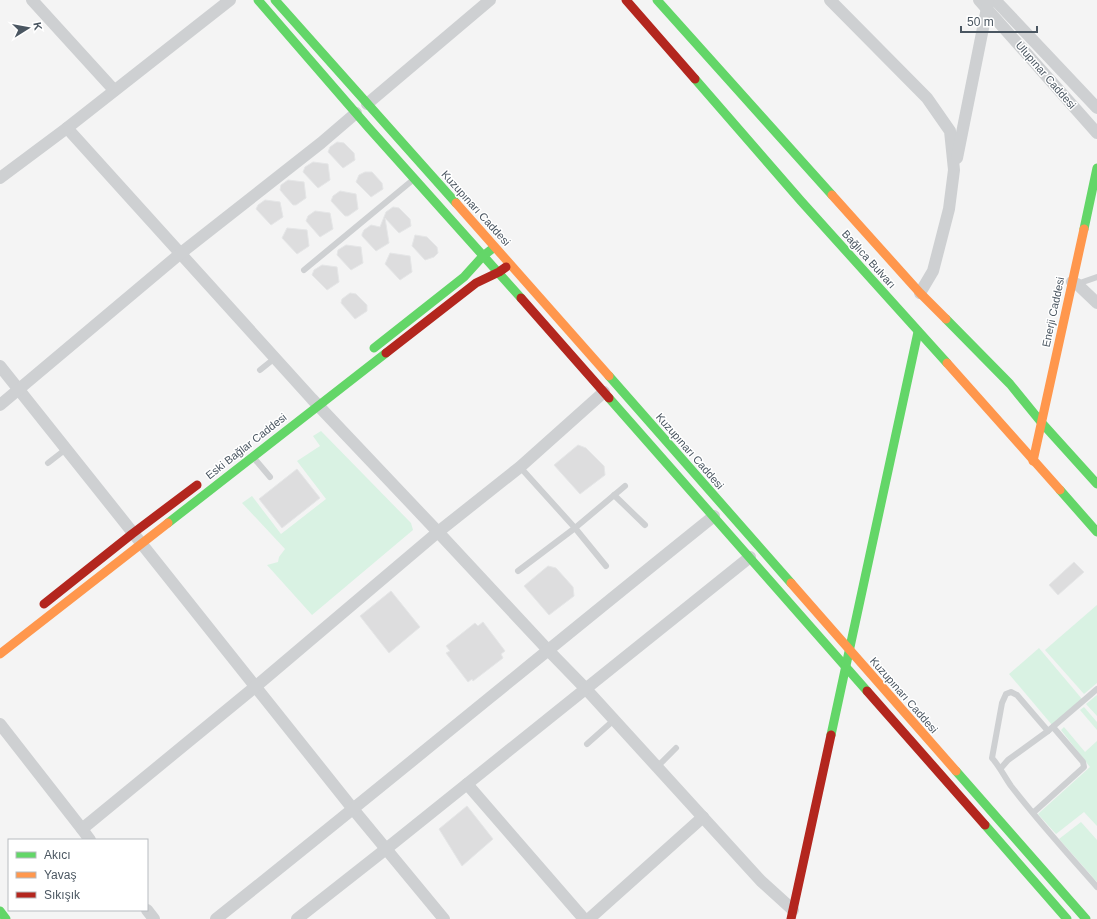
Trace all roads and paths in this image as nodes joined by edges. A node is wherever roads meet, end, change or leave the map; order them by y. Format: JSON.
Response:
{"nodes":[{"id":1,"x":32,"y":0,"type":"edge"},
{"id":2,"x":230,"y":0,"type":"edge"},
{"id":3,"x":258,"y":0,"type":"edge"},
{"id":4,"x":275,"y":0,"type":"edge"},
{"id":5,"x":490,"y":0,"type":"edge"},
{"id":6,"x":626,"y":0,"type":"edge"},
{"id":7,"x":657,"y":0,"type":"edge"},
{"id":8,"x":830,"y":0,"type":"edge"},
{"id":9,"x":988,"y":2,"type":"edge"},
{"id":10,"x":114,"y":90,"type":"junction"},
{"id":11,"x":367,"y":104,"type":"junction"},
{"id":12,"x":1097,"y":108,"type":"edge"},
{"id":13,"x":356,"y":113,"type":"junction"},
{"id":14,"x":67,"y":128,"type":"junction"},
{"id":15,"x":1097,"y":133,"type":"edge"},
{"id":16,"x":1097,"y":168,"type":"edge"},
{"id":17,"x":954,"y":170,"type":"junction"},
{"id":18,"x":0,"y":178,"type":"edge"},
{"id":19,"x":414,"y":179,"type":"junction"},
{"id":20,"x":495,"y":247,"type":"junction"},
{"id":21,"x":181,"y":253,"type":"junction"},
{"id":22,"x":483,"y":256,"type":"junction"},
{"id":23,"x":510,"y":264,"type":"junction"},
{"id":24,"x":304,"y":270,"type":"dead end"},
{"id":25,"x":499,"y":273,"type":"junction"},
{"id":26,"x":1097,"y":277,"type":"edge"},
{"id":27,"x":1074,"y":283,"type":"junction"},
{"id":28,"x":920,"y":294,"type":"junction"},
{"id":29,"x":1097,"y":303,"type":"edge"},
{"id":30,"x":918,"y":332,"type":"junction"},
{"id":31,"x":367,"y":354,"type":"dead end"},
{"id":32,"x":275,"y":358,"type":"junction"},
{"id":33,"x":0,"y":366,"type":"edge"},
{"id":34,"x":260,"y":370,"type":"dead end"},
{"id":35,"x":19,"y":389,"type":"junction"},
{"id":36,"x":604,"y":392,"type":"junction"},
{"id":37,"x":314,"y":400,"type":"junction"},
{"id":38,"x":0,"y":405,"type":"edge"},
{"id":39,"x":1041,"y":422,"type":"junction"},
{"id":40,"x":66,"y":449,"type":"junction"},
{"id":41,"x":252,"y":456,"type":"junction"},
{"id":42,"x":1033,"y":461,"type":"junction"},
{"id":43,"x":48,"y":463,"type":"dead end"},
{"id":44,"x":520,"y":467,"type":"junction"},
{"id":45,"x":270,"y":477,"type":"dead end"},
{"id":46,"x":202,"y":481,"type":"dead end"},
{"id":47,"x":1097,"y":484,"type":"edge"},
{"id":48,"x":625,"y":486,"type":"dead end"},
{"id":49,"x":614,"y":495,"type":"junction"},
{"id":50,"x":714,"y":516,"type":"junction"},
{"id":51,"x":645,"y":525,"type":"dead end"},
{"id":52,"x":575,"y":528,"type":"junction"},
{"id":53,"x":438,"y":532,"type":"junction"},
{"id":54,"x":1097,"y":532,"type":"edge"},
{"id":55,"x":132,"y":534,"type":"junction"},
{"id":56,"x":141,"y":543,"type":"junction"},
{"id":57,"x":750,"y":557,"type":"junction"},
{"id":58,"x":606,"y":566,"type":"dead end"},
{"id":59,"x":518,"y":571,"type":"dead end"},
{"id":60,"x":36,"y":611,"type":"dead end"},
{"id":61,"x":548,"y":650,"type":"junction"},
{"id":62,"x":849,"y":650,"type":"junction"},
{"id":63,"x":0,"y":654,"type":"edge"},
{"id":64,"x":845,"y":666,"type":"junction"},
{"id":65,"x":255,"y":687,"type":"junction"},
{"id":66,"x":586,"y":689,"type":"junction"},
{"id":67,"x":1097,"y":689,"type":"edge"},
{"id":68,"x":614,"y":720,"type":"junction"},
{"id":69,"x":0,"y":724,"type":"edge"},
{"id":70,"x":1050,"y":729,"type":"junction"},
{"id":71,"x":587,"y":744,"type":"dead end"},
{"id":72,"x":676,"y":748,"type":"dead end"},
{"id":73,"x":657,"y":767,"type":"junction"},
{"id":74,"x":1001,"y":768,"type":"junction"},
{"id":75,"x":468,"y":784,"type":"junction"},
{"id":76,"x":353,"y":810,"type":"junction"},
{"id":77,"x":1034,"y":812,"type":"junction"},
{"id":78,"x":703,"y":817,"type":"junction"},
{"id":79,"x":82,"y":829,"type":"junction"},
{"id":80,"x":89,"y":839,"type":"edge"},
{"id":81,"x":386,"y":849,"type":"junction"},
{"id":82,"x":1097,"y":887,"type":"edge"},
{"id":83,"x":0,"y":911,"type":"edge"},
{"id":84,"x":148,"y":911,"type":"edge"},
{"id":85,"x":792,"y":915,"type":"edge"},
{"id":86,"x":301,"y":918,"type":"edge"},
{"id":87,"x":6,"y":919,"type":"edge"},
{"id":88,"x":154,"y":919,"type":"edge"},
{"id":89,"x":216,"y":919,"type":"edge"},
{"id":90,"x":444,"y":919,"type":"edge"},
{"id":91,"x":584,"y":919,"type":"edge"},
{"id":92,"x":589,"y":919,"type":"edge"},
{"id":93,"x":1067,"y":919,"type":"edge"},
{"id":94,"x":1086,"y":919,"type":"edge"}],
"edges":[{"from":1,"to":10,"type":"street"},
{"from":2,"to":10,"type":"street"},
{"from":3,"to":13,"type":"street"},
{"from":4,"to":11,"type":"street","name":"Kuzupınarı Caddesi"},
{"from":5,"to":11,"type":"street"},
{"from":6,"to":30,"type":"street","name":"Bağlıca Bulvarı"},
{"from":7,"to":28,"type":"street","name":"Bağlıca Bulvarı"},
{"from":8,"to":17,"type":"street"},
{"from":9,"to":12,"type":"street","name":"Ulupınar Caddesi"},
{"from":9,"to":15,"type":"street","name":"Ulupınar Caddesi"},
{"from":9,"to":17,"type":"street"},
{"from":10,"to":14,"type":"street"},
{"from":11,"to":20,"type":"street","name":"Kuzupınarı Caddesi"},
{"from":13,"to":19,"type":"street"},
{"from":13,"to":21,"type":"street"},
{"from":14,"to":18,"type":"street"},
{"from":14,"to":21,"type":"street"},
{"from":16,"to":27,"type":"street","name":"Enerji Caddesi"},
{"from":17,"to":28,"type":"street"},
{"from":19,"to":22,"type":"street"},
{"from":19,"to":24,"type":"lane"},
{"from":20,"to":22,"type":"street"},
{"from":20,"to":23,"type":"street","name":"Kuzupınarı Caddesi"},
{"from":21,"to":32,"type":"street"},
{"from":21,"to":35,"type":"street"},
{"from":22,"to":25,"type":"street"},
{"from":22,"to":31,"type":"street"},
{"from":23,"to":25,"type":"street","name":"Eski Bağlar Caddesi"},
{"from":23,"to":62,"type":"street","name":"Kuzupınarı Caddesi"},
{"from":25,"to":36,"type":"street"},
{"from":25,"to":37,"type":"street","name":"Eski Bağlar Caddesi"},
{"from":26,"to":27,"type":"lane"},
{"from":27,"to":29,"type":"street"},
{"from":27,"to":39,"type":"street","name":"Enerji Caddesi"},
{"from":28,"to":39,"type":"street","name":"Bağlıca Bulvarı"},
{"from":30,"to":42,"type":"street","name":"Bağlıca Bulvarı"},
{"from":30,"to":62,"type":"street"},
{"from":32,"to":34,"type":"lane"},
{"from":32,"to":37,"type":"street"},
{"from":33,"to":35,"type":"street"},
{"from":35,"to":38,"type":"street"},
{"from":35,"to":40,"type":"street"},
{"from":36,"to":44,"type":"street"},
{"from":36,"to":50,"type":"street"},
{"from":37,"to":41,"type":"street","name":"Eski Bağlar Caddesi"},
{"from":37,"to":53,"type":"street"},
{"from":39,"to":42,"type":"street","name":"Enerji Caddesi"},
{"from":39,"to":47,"type":"street","name":"Bağlıca Bulvarı"},
{"from":40,"to":43,"type":"lane"},
{"from":40,"to":55,"type":"street"},
{"from":41,"to":45,"type":"lane"},
{"from":41,"to":56,"type":"street","name":"Eski Bağlar Caddesi"},
{"from":42,"to":54,"type":"street","name":"Bağlıca Bulvarı"},
{"from":44,"to":52,"type":"lane"},
{"from":44,"to":53,"type":"street"},
{"from":46,"to":55,"type":"street","name":"Eski Bağlar Caddesi"},
{"from":48,"to":49,"type":"lane"},
{"from":49,"to":51,"type":"lane"},
{"from":49,"to":52,"type":"lane"},
{"from":50,"to":57,"type":"street"},
{"from":50,"to":61,"type":"street"},
{"from":52,"to":58,"type":"lane"},
{"from":52,"to":59,"type":"lane"},
{"from":53,"to":61,"type":"street"},
{"from":53,"to":65,"type":"street"},
{"from":55,"to":56,"type":"street"},
{"from":55,"to":60,"type":"street","name":"Eski Bağlar Caddesi"},
{"from":56,"to":63,"type":"street","name":"Eski Bağlar Caddesi"},
{"from":56,"to":65,"type":"street"},
{"from":57,"to":64,"type":"street"},
{"from":57,"to":66,"type":"street"},
{"from":61,"to":66,"type":"street"},
{"from":61,"to":76,"type":"street"},
{"from":62,"to":64,"type":"street"},
{"from":62,"to":94,"type":"street","name":"Kuzupınarı Caddesi"},
{"from":64,"to":85,"type":"street"},
{"from":64,"to":93,"type":"street"},
{"from":65,"to":76,"type":"street"},
{"from":65,"to":79,"type":"street"},
{"from":66,"to":68,"type":"street"},
{"from":66,"to":75,"type":"street"},
{"from":67,"to":70,"type":"lane"},
{"from":68,"to":71,"type":"lane"},
{"from":68,"to":73,"type":"street"},
{"from":69,"to":79,"type":"street"},
{"from":70,"to":74,"type":"lane"},
{"from":70,"to":74,"type":"lane"},
{"from":70,"to":77,"type":"lane"},
{"from":72,"to":73,"type":"lane"},
{"from":73,"to":78,"type":"street"},
{"from":74,"to":77,"type":"lane"},
{"from":75,"to":81,"type":"street"},
{"from":75,"to":91,"type":"street"},
{"from":76,"to":81,"type":"street"},
{"from":76,"to":89,"type":"street"},
{"from":77,"to":82,"type":"lane"},
{"from":78,"to":85,"type":"street"},
{"from":78,"to":92,"type":"street"},
{"from":79,"to":80,"type":"street"},
{"from":81,"to":86,"type":"street"},
{"from":81,"to":90,"type":"street"},
{"from":83,"to":87,"type":"street"},
{"from":84,"to":88,"type":"street"}]}
